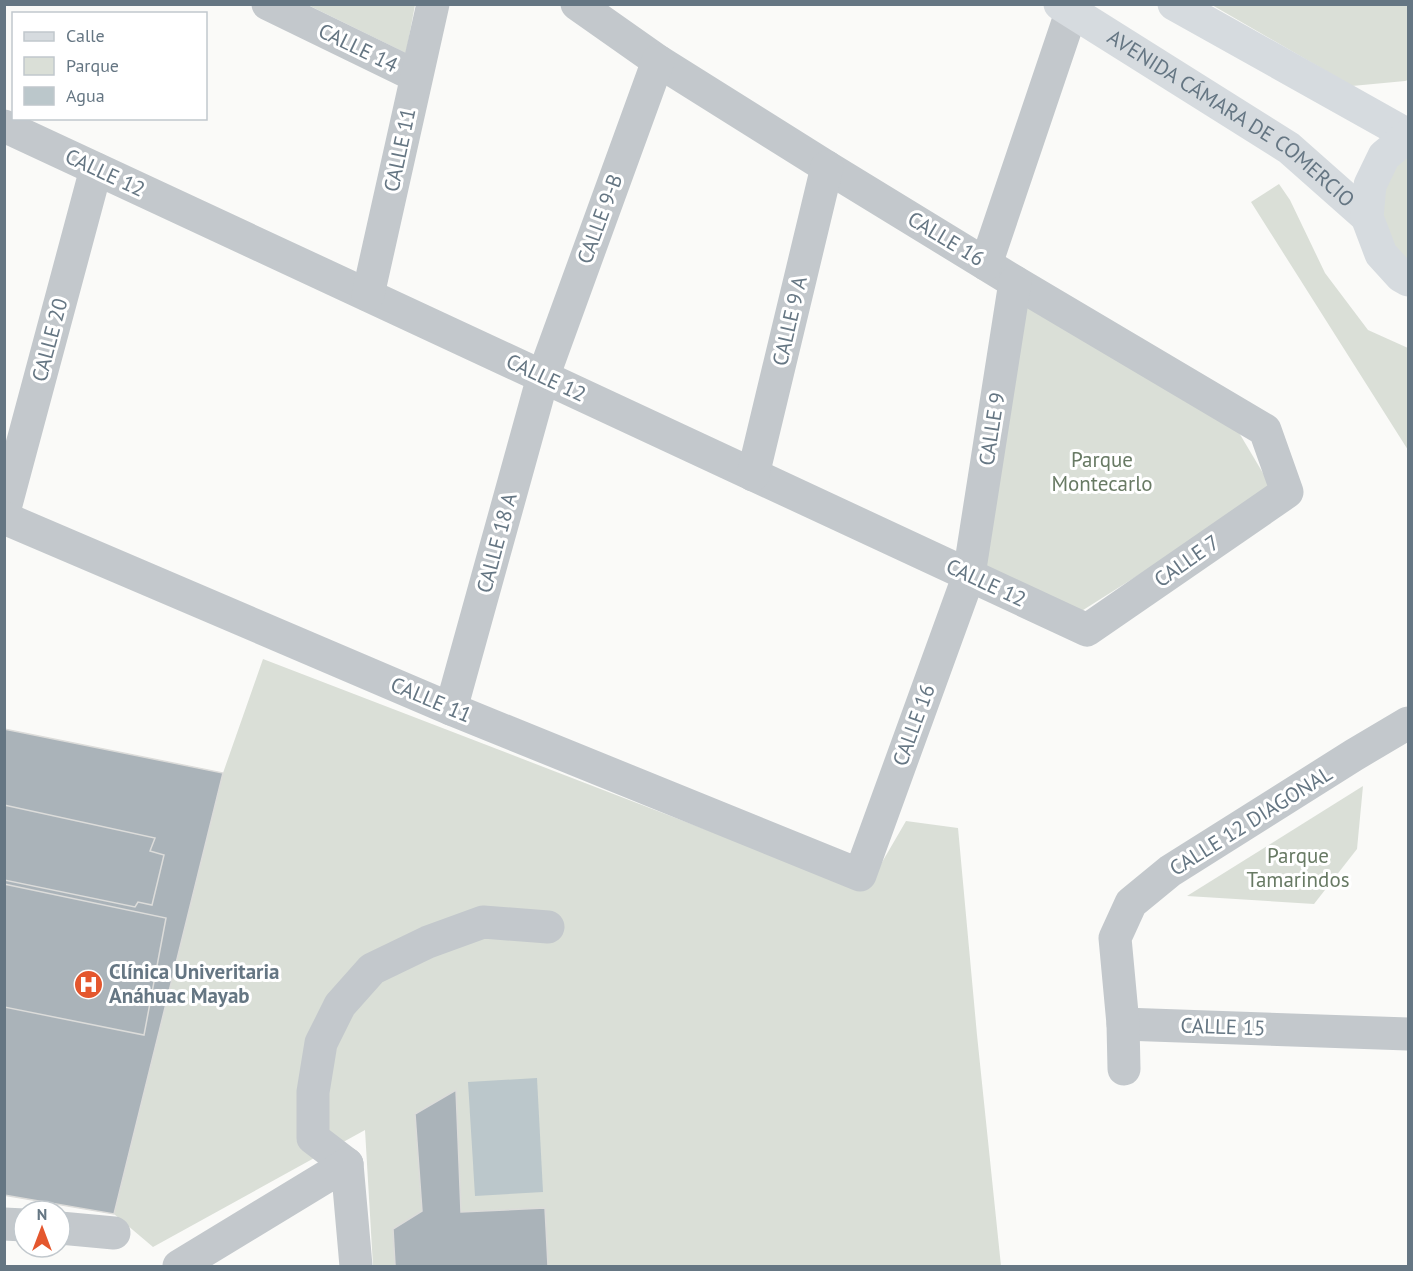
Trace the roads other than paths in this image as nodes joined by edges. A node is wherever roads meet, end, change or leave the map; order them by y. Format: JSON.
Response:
{"nodes":[{"id":1,"x":268,"y":4,"type":"edge"},
{"id":2,"x":433,"y":4,"type":"edge"},
{"id":3,"x":577,"y":4,"type":"edge"},
{"id":4,"x":1174,"y":4,"type":"edge"},
{"id":5,"x":1069,"y":7,"type":"edge"},
{"id":6,"x":658,"y":61,"type":"junction"},
{"id":7,"x":416,"y":76,"type":"junction"},
{"id":8,"x":4,"y":126,"type":"edge"},
{"id":9,"x":1408,"y":135,"type":"edge"},
{"id":10,"x":827,"y":167,"type":"junction"},
{"id":11,"x":96,"y":169,"type":"junction"},
{"id":12,"x":1367,"y":217,"type":"junction"},
{"id":13,"x":987,"y":264,"type":"junction"},
{"id":14,"x":1408,"y":280,"type":"edge"},
{"id":15,"x":1016,"y":282,"type":"junction"},
{"id":16,"x":368,"y":295,"type":"junction"},
{"id":17,"x":543,"y":377,"type":"junction"},
{"id":18,"x":753,"y":475,"type":"junction"},
{"id":19,"x":1287,"y":492,"type":"joint"},
{"id":20,"x":4,"y":512,"type":"edge"},
{"id":21,"x":4,"y":518,"type":"edge"},
{"id":22,"x":969,"y":575,"type":"junction"},
{"id":23,"x":1086,"y":630,"type":"joint"},
{"id":24,"x":451,"y":709,"type":"junction"},
{"id":25,"x":1408,"y":723,"type":"edge"},
{"id":26,"x":1394,"y":744,"type":"edge"},
{"id":27,"x":860,"y":875,"type":"joint"},
{"id":28,"x":548,"y":927,"type":"dead end"},
{"id":29,"x":1123,"y":1024,"type":"junction"},
{"id":30,"x":1408,"y":1034,"type":"edge"},
{"id":31,"x":1124,"y":1069,"type":"dead end"},
{"id":32,"x":348,"y":1164,"type":"junction"},
{"id":33,"x":72,"y":1229,"type":"edge"},
{"id":34,"x":114,"y":1233,"type":"dead end"},
{"id":35,"x":179,"y":1266,"type":"edge"},
{"id":36,"x":356,"y":1266,"type":"edge"}],
"edges":[{"from":1,"to":7,"type":"street","name":"CALLE 14"},
{"from":2,"to":7,"type":"street","name":"CALLE 11"},
{"from":3,"to":6,"type":"street","name":"CALLE 16"},
{"from":4,"to":9,"type":"main road"},
{"from":5,"to":12,"type":"main road","name":"AVENIDA CÁMARA DE COMERCIO"},
{"from":5,"to":13,"type":"street"},
{"from":6,"to":10,"type":"street","name":"CALLE 16"},
{"from":6,"to":17,"type":"street","name":"CALLE 9-B"},
{"from":7,"to":16,"type":"street","name":"CALLE 11"},
{"from":8,"to":11,"type":"street","name":"CALLE 12"},
{"from":9,"to":12,"type":"main road"},
{"from":10,"to":13,"type":"street","name":"CALLE 16"},
{"from":10,"to":18,"type":"street","name":"CALLE 9 A"},
{"from":11,"to":16,"type":"street","name":"CALLE 12"},
{"from":11,"to":20,"type":"street","name":"CALLE 20"},
{"from":12,"to":14,"type":"main road"},
{"from":13,"to":15,"type":"street","name":"CALLE 16"},
{"from":15,"to":19,"type":"street","name":"CALLE 16"},
{"from":15,"to":22,"type":"street","name":"CALLE 9"},
{"from":16,"to":17,"type":"street","name":"CALLE 12"},
{"from":17,"to":18,"type":"street","name":"CALLE 12"},
{"from":17,"to":24,"type":"street","name":"CALLE 18 A"},
{"from":18,"to":22,"type":"street","name":"CALLE 12"},
{"from":19,"to":23,"type":"street","name":"CALLE 7"},
{"from":21,"to":24,"type":"street","name":"CALLE 11"},
{"from":22,"to":23,"type":"street","name":"CALLE 12"},
{"from":22,"to":27,"type":"street","name":"CALLE 16"},
{"from":24,"to":27,"type":"street","name":"CALLE 11"},
{"from":25,"to":26,"type":"street","name":"CALLE 12 DIAGONAL"},
{"from":26,"to":29,"type":"street","name":"CALLE 12 DIAGONAL"},
{"from":28,"to":32,"type":"street"},
{"from":29,"to":30,"type":"street","name":"CALLE 15"},
{"from":29,"to":31,"type":"street"},
{"from":32,"to":35,"type":"street"},
{"from":32,"to":36,"type":"street"},
{"from":33,"to":34,"type":"street"}]}
